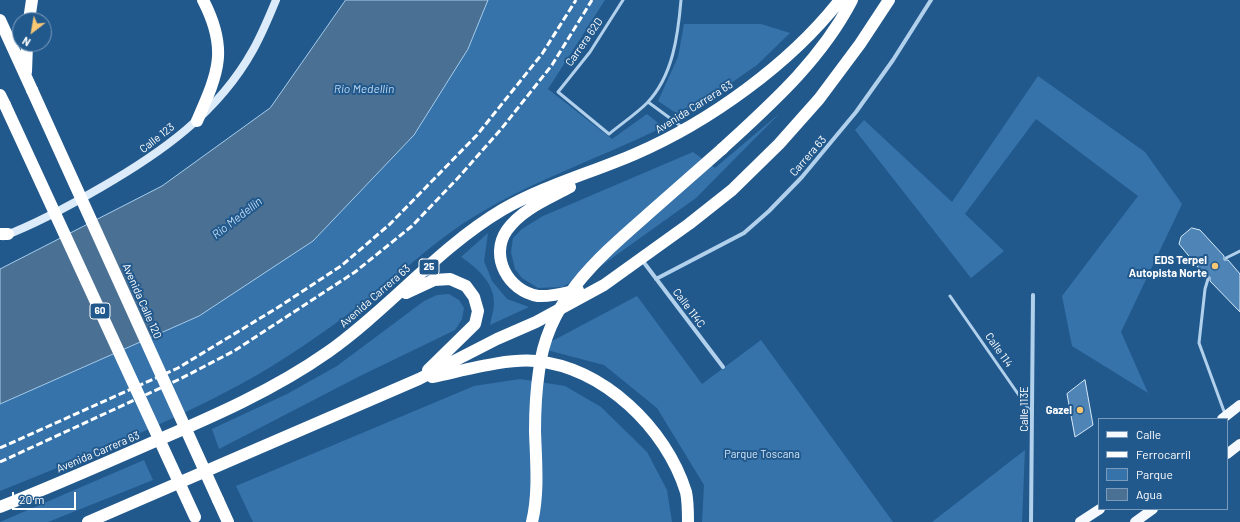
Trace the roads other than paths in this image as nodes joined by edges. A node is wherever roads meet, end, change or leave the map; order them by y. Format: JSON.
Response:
{"nodes":[{"id":1,"x":32,"y":0,"type":"edge"},
{"id":2,"x":203,"y":0,"type":"edge"},
{"id":3,"x":276,"y":0,"type":"edge"},
{"id":4,"x":622,"y":0,"type":"edge"},
{"id":5,"x":681,"y":0,"type":"edge"},
{"id":6,"x":840,"y":0,"type":"edge"},
{"id":7,"x":852,"y":0,"type":"edge"},
{"id":8,"x":889,"y":0,"type":"edge"},
{"id":9,"x":931,"y":0,"type":"edge"},
{"id":10,"x":30,"y":12,"type":"edge"},
{"id":11,"x":0,"y":20,"type":"edge"},
{"id":12,"x":27,"y":52,"type":"edge"},
{"id":13,"x":26,"y":76,"type":"junction"},
{"id":14,"x":2,"y":100,"type":"edge"},
{"id":15,"x":648,"y":102,"type":"junction"},
{"id":16,"x":197,"y":121,"type":"junction"},
{"id":17,"x":685,"y":130,"type":"junction"},
{"id":18,"x":619,"y":161,"type":"junction"},
{"id":19,"x":3,"y":235,"type":"edge"},
{"id":20,"x":1240,"y":251,"type":"edge"},
{"id":21,"x":1226,"y":258,"type":"dead end"},
{"id":22,"x":641,"y":259,"type":"junction"},
{"id":23,"x":656,"y":279,"type":"junction"},
{"id":24,"x":1208,"y":279,"type":"dead end"},
{"id":25,"x":604,"y":285,"type":"junction"},
{"id":26,"x":1033,"y":295,"type":"dead end"},
{"id":27,"x":950,"y":296,"type":"dead end"},
{"id":28,"x":395,"y":298,"type":"junction"},
{"id":29,"x":723,"y":367,"type":"dead end"},
{"id":30,"x":419,"y":379,"type":"junction"},
{"id":31,"x":1240,"y":405,"type":"edge"},
{"id":32,"x":1033,"y":415,"type":"junction"},
{"id":33,"x":1224,"y":418,"type":"edge"},
{"id":34,"x":1240,"y":444,"type":"edge"},
{"id":35,"x":1228,"y":453,"type":"edge"},
{"id":36,"x":0,"y":507,"type":"edge"},
{"id":37,"x":1098,"y":510,"type":"edge"},
{"id":38,"x":1152,"y":510,"type":"edge"},
{"id":39,"x":196,"y":519,"type":"edge"},
{"id":40,"x":88,"y":522,"type":"edge"},
{"id":41,"x":228,"y":522,"type":"edge"},
{"id":42,"x":532,"y":522,"type":"edge"},
{"id":43,"x":688,"y":522,"type":"edge"},
{"id":44,"x":1031,"y":522,"type":"edge"},
{"id":45,"x":1080,"y":522,"type":"edge"},
{"id":46,"x":1134,"y":522,"type":"edge"}],
"edges":[{"from":1,"to":10,"type":"highway"},
{"from":2,"to":16,"type":"highway"},
{"from":3,"to":16,"type":"main road","name":"Calle 123"},
{"from":4,"to":15,"type":"lane","name":"Carrera 62D"},
{"from":5,"to":15,"type":"lane"},
{"from":6,"to":17,"type":"highway","name":"Avenida Carrera 63","number":"25"},
{"from":7,"to":42,"type":"highway","bridge":true},
{"from":8,"to":22,"type":"highway"},
{"from":9,"to":23,"type":"street","name":"Carrera 63"},
{"from":11,"to":13,"type":"highway","name":"Avenida Calle 120"},
{"from":12,"to":13,"type":"highway"},
{"from":13,"to":41,"type":"highway","name":"Avenida Calle 120","bridge":true},
{"from":14,"to":39,"type":"highway","number":"60","bridge":true},
{"from":15,"to":17,"type":"lane"},
{"from":16,"to":19,"type":"main road","name":"Calle 123"},
{"from":17,"to":18,"type":"highway","name":"Avenida Carrera 63","number":"25"},
{"from":18,"to":25,"type":"highway"},
{"from":18,"to":28,"type":"highway","name":"Avenida Carrera 63","number":"25"},
{"from":20,"to":21,"type":"lane"},
{"from":22,"to":23,"type":"street","name":"Calle 114C"},
{"from":22,"to":25,"type":"highway"},
{"from":23,"to":29,"type":"street","name":"Calle 114C"},
{"from":24,"to":33,"type":"lane"},
{"from":25,"to":30,"type":"highway"},
{"from":26,"to":32,"type":"street","name":"Calle 113E"},
{"from":27,"to":32,"type":"lane","name":"Calle 114"},
{"from":28,"to":30,"type":"highway"},
{"from":28,"to":36,"type":"highway","name":"Avenida Carrera 63","number":"25"},
{"from":30,"to":40,"type":"highway"},
{"from":30,"to":43,"type":"highway"},
{"from":31,"to":33,"type":"main road"},
{"from":32,"to":44,"type":"street","name":"Calle 113E"},
{"from":34,"to":35,"type":"main road"},
{"from":37,"to":45,"type":"main road"},
{"from":38,"to":46,"type":"main road"}]}
